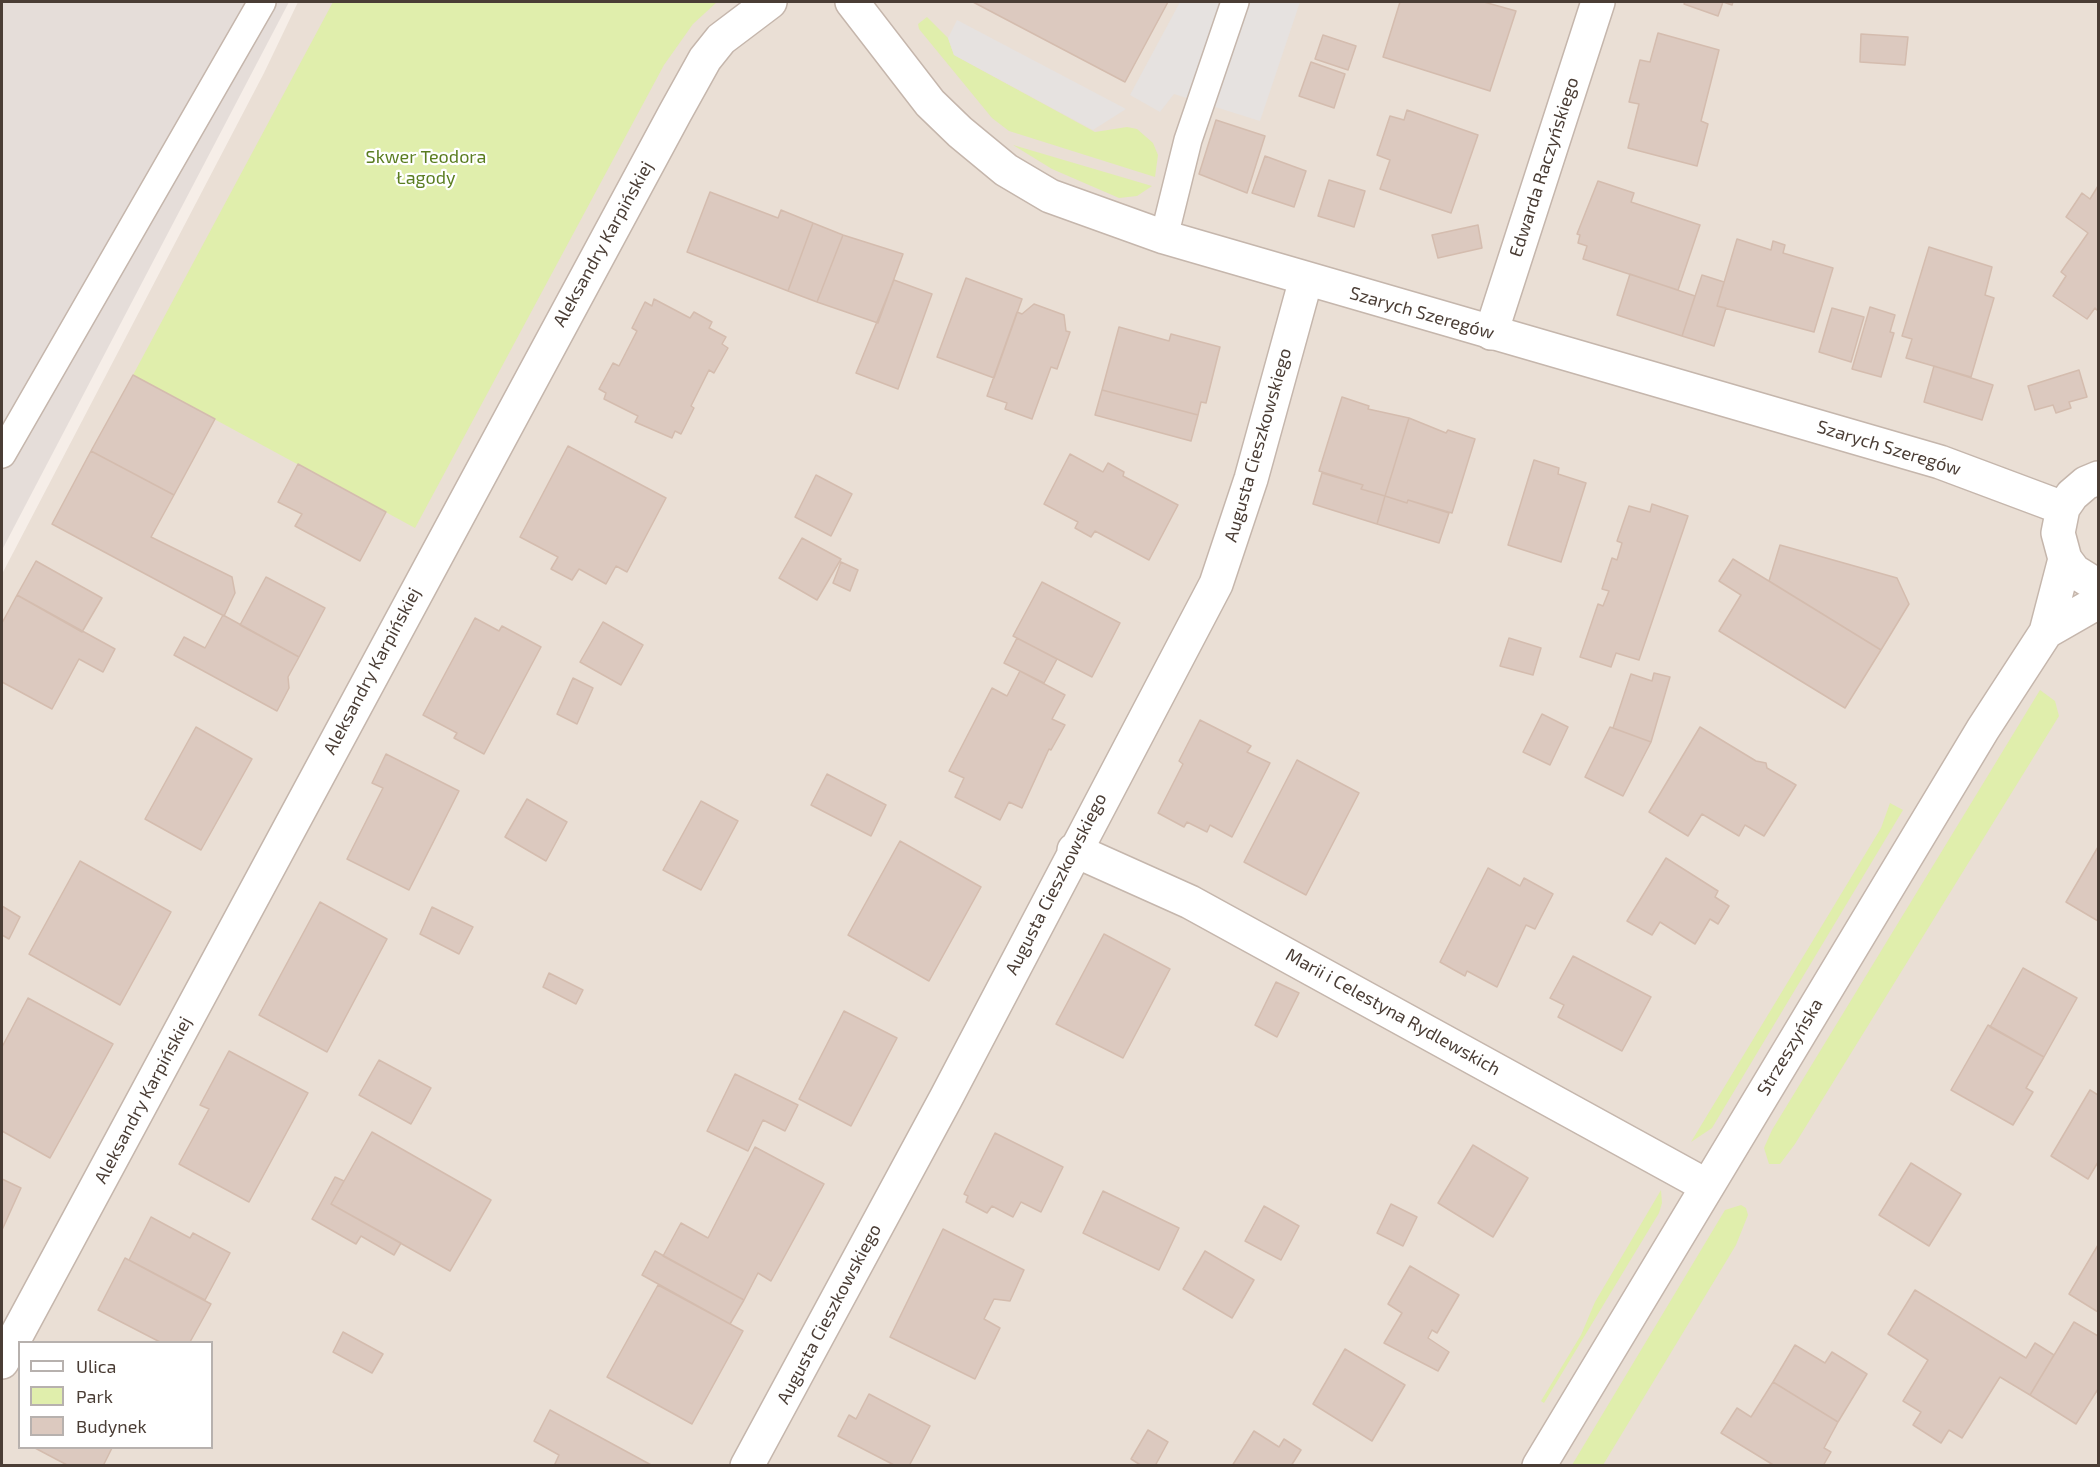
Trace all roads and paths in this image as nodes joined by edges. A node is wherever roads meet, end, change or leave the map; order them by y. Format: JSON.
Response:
{"nodes":[{"id":1,"x":262,"y":2,"type":"edge"},
{"id":2,"x":770,"y":2,"type":"edge"},
{"id":3,"x":852,"y":2,"type":"edge"},
{"id":4,"x":1235,"y":2,"type":"edge"},
{"id":5,"x":1598,"y":2,"type":"edge"},
{"id":6,"x":1164,"y":237,"type":"junction"},
{"id":7,"x":1306,"y":279,"type":"junction"},
{"id":8,"x":1491,"y":333,"type":"junction"},
{"id":9,"x":2,"y":454,"type":"edge"},
{"id":10,"x":2098,"y":478,"type":"edge"},
{"id":11,"x":2063,"y":508,"type":"junction"},
{"id":12,"x":2065,"y":559,"type":"junction"},
{"id":13,"x":2098,"y":586,"type":"edge"},
{"id":14,"x":2098,"y":602,"type":"edge"},
{"id":15,"x":2046,"y":632,"type":"junction"},
{"id":16,"x":1074,"y":850,"type":"junction"},
{"id":17,"x":1707,"y":1186,"type":"junction"},
{"id":18,"x":2,"y":1362,"type":"edge"},
{"id":19,"x":747,"y":1466,"type":"edge"},
{"id":20,"x":1539,"y":1466,"type":"edge"}],
"edges":[{"from":1,"to":9,"type":"lane"},
{"from":2,"to":18,"type":"street","name":"Aleksandry Karpińskiej"},
{"from":3,"to":6,"type":"street","name":"Szarych Szeregów"},
{"from":4,"to":6,"type":"lane"},
{"from":5,"to":8,"type":"street","name":"Edwarda Raczyńskiego"},
{"from":6,"to":7,"type":"street","name":"Szarych Szeregów"},
{"from":7,"to":8,"type":"street","name":"Szarych Szeregów"},
{"from":7,"to":16,"type":"street","name":"Augusta Cieszkowskiego"},
{"from":8,"to":11,"type":"street","name":"Szarych Szeregów"},
{"from":10,"to":11,"type":"street"},
{"from":11,"to":12,"type":"street"},
{"from":12,"to":13,"type":"street"},
{"from":12,"to":15,"type":"street","name":"Strzeszyńska"},
{"from":14,"to":15,"type":"street","name":"Strzeszyńska"},
{"from":15,"to":17,"type":"street","name":"Strzeszyńska"},
{"from":16,"to":17,"type":"street","name":"Marii i Celestyna Rydlewskich"},
{"from":16,"to":19,"type":"street","name":"Augusta Cieszkowskiego"},
{"from":17,"to":20,"type":"street","name":"Strzeszyńska"}]}
